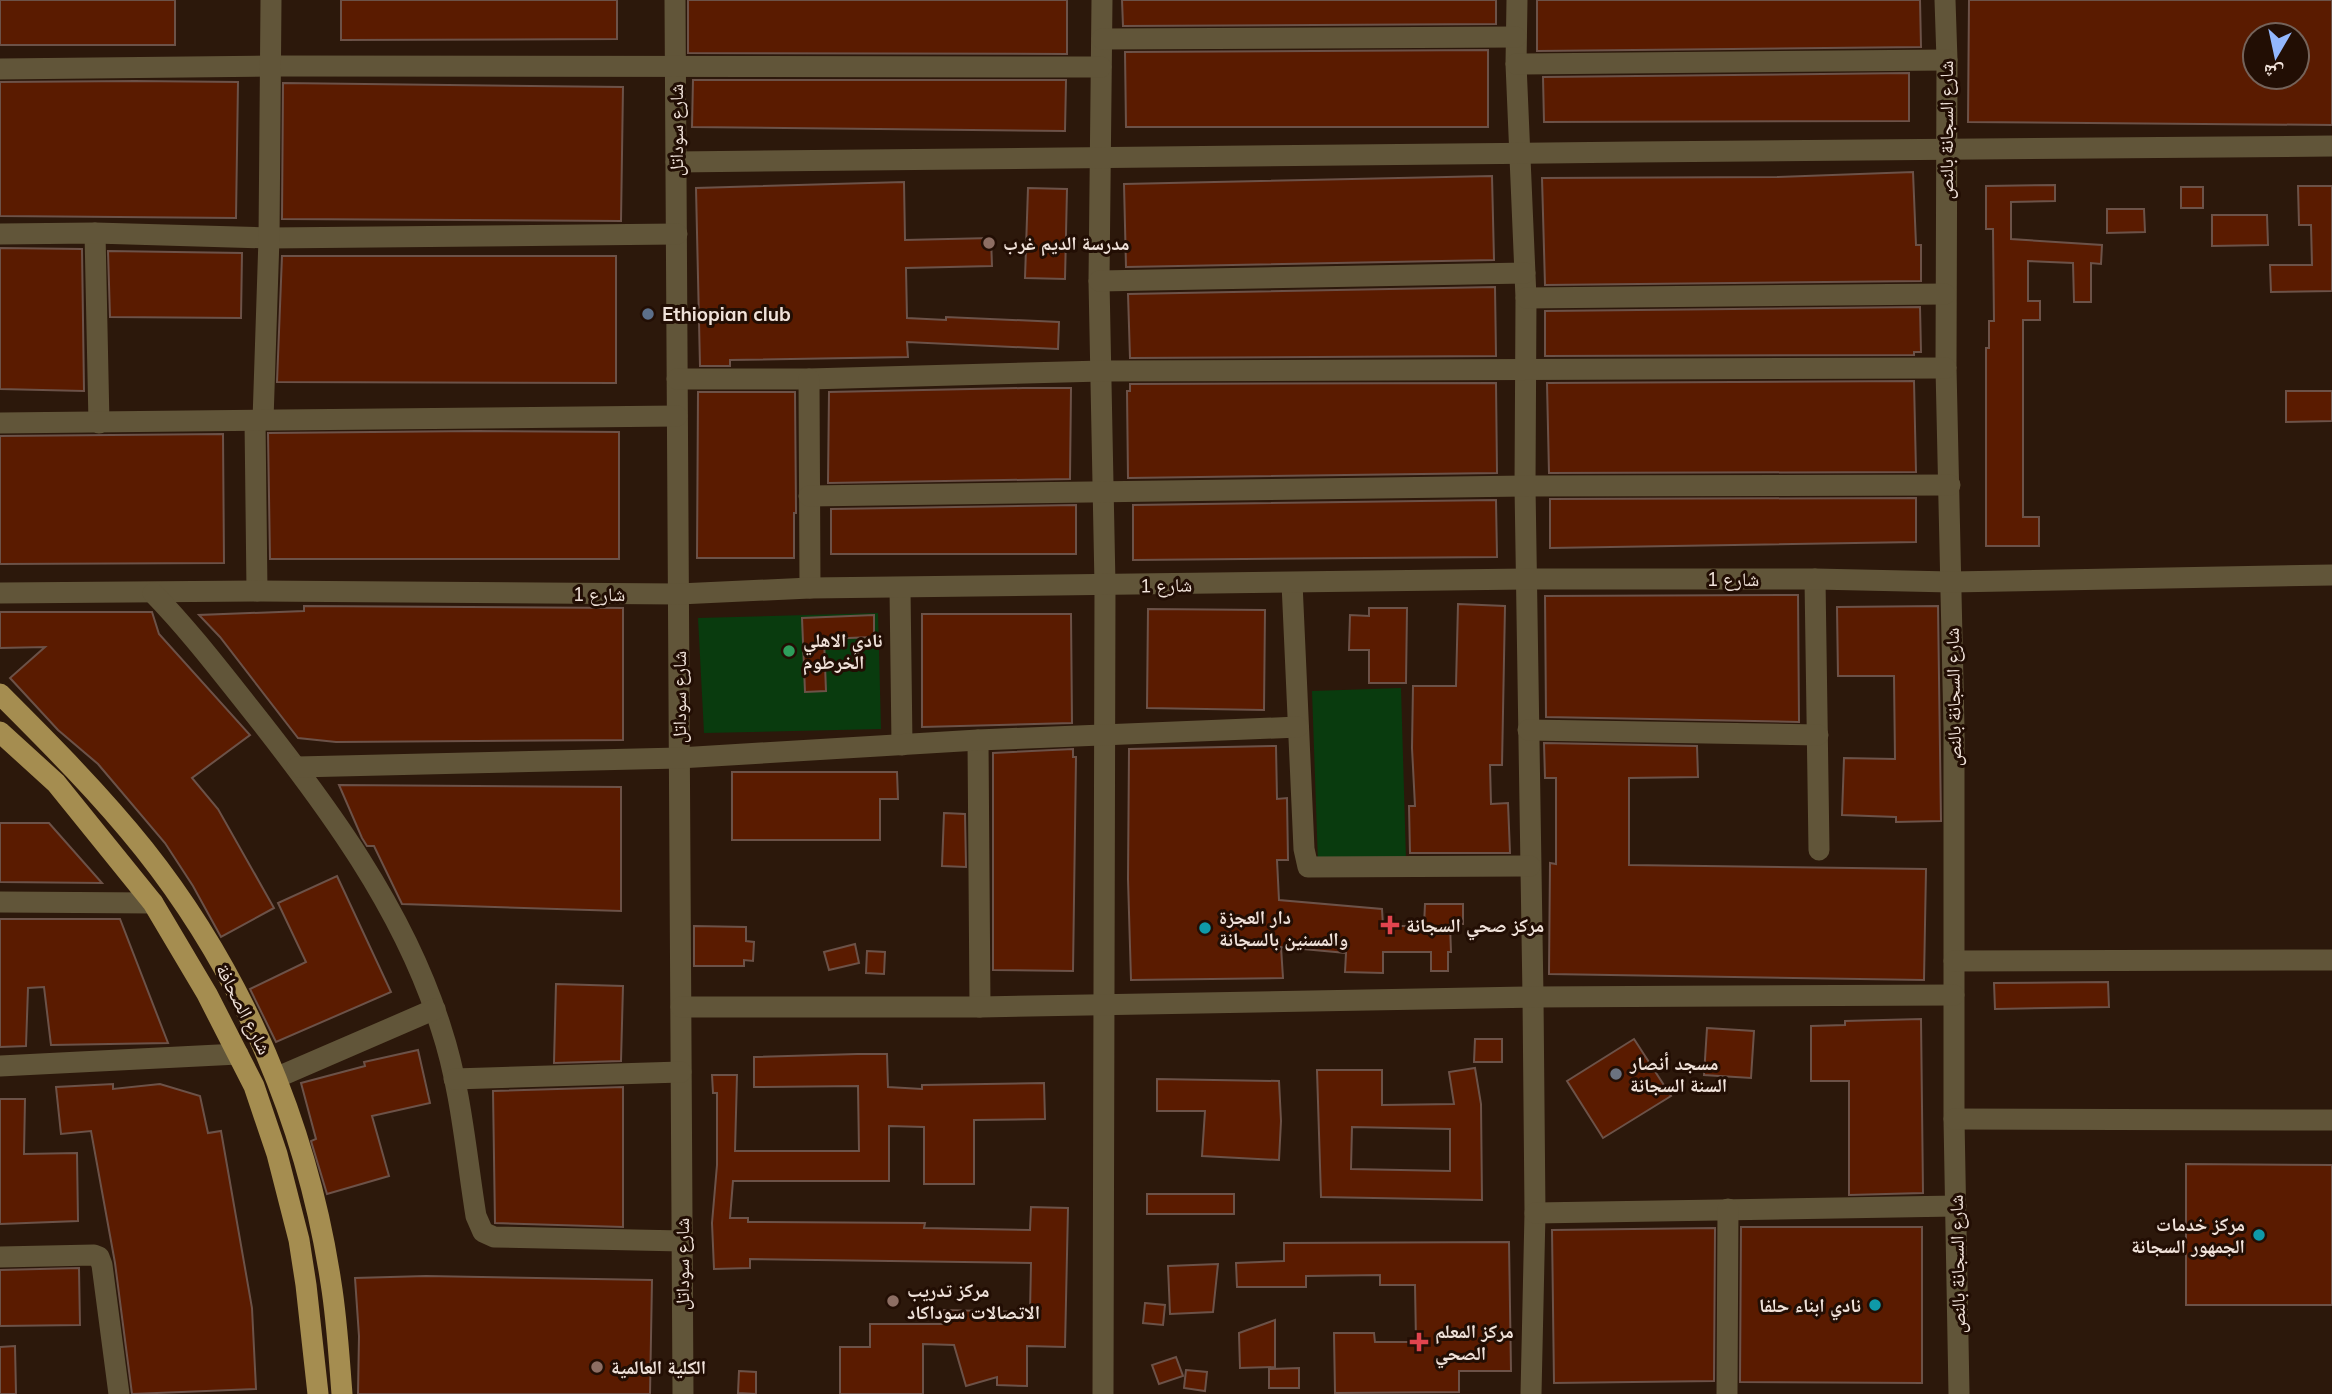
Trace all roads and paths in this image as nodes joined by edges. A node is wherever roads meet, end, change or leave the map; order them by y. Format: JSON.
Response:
{"nodes":[{"id":1,"x":271,"y":0,"type":"edge"},
{"id":2,"x":675,"y":0,"type":"edge"},
{"id":3,"x":1102,"y":0,"type":"edge"},
{"id":4,"x":1517,"y":0,"type":"edge"},
{"id":5,"x":1945,"y":0,"type":"edge"},
{"id":6,"x":1516,"y":37,"type":"junction"},
{"id":7,"x":1102,"y":39,"type":"junction"},
{"id":8,"x":1947,"y":60,"type":"junction"},
{"id":9,"x":1516,"y":64,"type":"junction"},
{"id":10,"x":272,"y":66,"type":"junction"},
{"id":11,"x":676,"y":67,"type":"junction"},
{"id":12,"x":1101,"y":67,"type":"junction"},
{"id":13,"x":0,"y":69,"type":"edge"},
{"id":14,"x":2332,"y":146,"type":"edge"},
{"id":15,"x":1946,"y":150,"type":"junction"},
{"id":16,"x":1520,"y":152,"type":"junction"},
{"id":17,"x":1099,"y":155,"type":"junction"},
{"id":18,"x":676,"y":162,"type":"junction"},
{"id":19,"x":95,"y":233,"type":"junction"},
{"id":20,"x":0,"y":234,"type":"edge"},
{"id":21,"x":677,"y":234,"type":"junction"},
{"id":22,"x":269,"y":238,"type":"junction"},
{"id":23,"x":1525,"y":273,"type":"junction"},
{"id":24,"x":1098,"y":281,"type":"junction"},
{"id":25,"x":1945,"y":294,"type":"junction"},
{"id":26,"x":1526,"y":298,"type":"junction"},
{"id":27,"x":1946,"y":368,"type":"junction"},
{"id":28,"x":1527,"y":369,"type":"junction"},
{"id":29,"x":1102,"y":371,"type":"junction"},
{"id":30,"x":677,"y":379,"type":"junction"},
{"id":31,"x":808,"y":379,"type":"junction"},
{"id":32,"x":677,"y":416,"type":"junction"},
{"id":33,"x":259,"y":420,"type":"junction"},
{"id":34,"x":0,"y":423,"type":"edge"},
{"id":35,"x":99,"y":423,"type":"junction"},
{"id":36,"x":1950,"y":485,"type":"junction"},
{"id":37,"x":1525,"y":486,"type":"junction"},
{"id":38,"x":1104,"y":491,"type":"junction"},
{"id":39,"x":809,"y":496,"type":"junction"},
{"id":40,"x":2332,"y":575,"type":"edge"},
{"id":41,"x":1526,"y":579,"type":"junction"},
{"id":42,"x":1815,"y":579,"type":"junction"},
{"id":43,"x":1951,"y":582,"type":"junction"},
{"id":44,"x":1292,"y":583,"type":"junction"},
{"id":45,"x":1105,"y":585,"type":"junction"},
{"id":46,"x":900,"y":588,"type":"junction"},
{"id":47,"x":810,"y":589,"type":"junction"},
{"id":48,"x":257,"y":591,"type":"junction"},
{"id":49,"x":0,"y":593,"type":"edge"},
{"id":50,"x":153,"y":593,"type":"junction"},
{"id":51,"x":678,"y":594,"type":"junction"},
{"id":52,"x":0,"y":694,"type":"edge"},
{"id":53,"x":1298,"y":727,"type":"junction"},
{"id":54,"x":1528,"y":730,"type":"junction"},
{"id":55,"x":0,"y":733,"type":"edge"},
{"id":56,"x":1104,"y":734,"type":"junction"},
{"id":57,"x":1818,"y":735,"type":"junction"},
{"id":58,"x":978,"y":740,"type":"junction"},
{"id":59,"x":902,"y":745,"type":"junction"},
{"id":60,"x":679,"y":758,"type":"junction"},
{"id":61,"x":297,"y":767,"type":"junction"},
{"id":62,"x":1819,"y":850,"type":"dead end"},
{"id":63,"x":1530,"y":866,"type":"junction"},
{"id":64,"x":0,"y":902,"type":"edge"},
{"id":65,"x":153,"y":903,"type":"junction"},
{"id":66,"x":2332,"y":960,"type":"edge"},
{"id":67,"x":1954,"y":961,"type":"junction"},
{"id":68,"x":1954,"y":995,"type":"junction"},
{"id":69,"x":1533,"y":997,"type":"junction"},
{"id":70,"x":1105,"y":1006,"type":"junction"},
{"id":71,"x":681,"y":1007,"type":"junction"},
{"id":72,"x":980,"y":1007,"type":"junction"},
{"id":73,"x":435,"y":1009,"type":"junction"},
{"id":74,"x":238,"y":1054,"type":"junction"},
{"id":75,"x":0,"y":1066,"type":"edge"},
{"id":76,"x":681,"y":1072,"type":"junction"},
{"id":77,"x":278,"y":1077,"type":"junction"},
{"id":78,"x":454,"y":1079,"type":"junction"},
{"id":79,"x":1954,"y":1119,"type":"junction"},
{"id":80,"x":2332,"y":1119,"type":"edge"},
{"id":81,"x":1956,"y":1206,"type":"junction"},
{"id":82,"x":1728,"y":1209,"type":"junction"},
{"id":83,"x":1535,"y":1213,"type":"junction"},
{"id":84,"x":682,"y":1241,"type":"junction"},
{"id":85,"x":0,"y":1257,"type":"edge"},
{"id":86,"x":119,"y":1394,"type":"edge"},
{"id":87,"x":318,"y":1394,"type":"edge"},
{"id":88,"x":342,"y":1394,"type":"edge"},
{"id":89,"x":683,"y":1394,"type":"edge"},
{"id":90,"x":1103,"y":1394,"type":"edge"},
{"id":91,"x":1531,"y":1394,"type":"edge"},
{"id":92,"x":1727,"y":1394,"type":"edge"},
{"id":93,"x":1959,"y":1394,"type":"edge"}],
"edges":[{"from":1,"to":10,"type":"street"},
{"from":2,"to":11,"type":"street","name":"شارع سوداتل"},
{"from":3,"to":7,"type":"street"},
{"from":4,"to":6,"type":"street"},
{"from":5,"to":8,"type":"street","name":"شارع السجانة بالنص"},
{"from":6,"to":7,"type":"street"},
{"from":6,"to":9,"type":"street"},
{"from":7,"to":12,"type":"street"},
{"from":8,"to":9,"type":"street"},
{"from":8,"to":15,"type":"street","name":"شارع السجانة بالنص"},
{"from":9,"to":16,"type":"street"},
{"from":10,"to":11,"type":"street"},
{"from":10,"to":13,"type":"street"},
{"from":10,"to":22,"type":"street"},
{"from":11,"to":12,"type":"street"},
{"from":11,"to":18,"type":"street","name":"شارع سوداتل"},
{"from":12,"to":17,"type":"street"},
{"from":14,"to":15,"type":"street"},
{"from":15,"to":16,"type":"street"},
{"from":15,"to":25,"type":"street","name":"شارع السجانة بالنص"},
{"from":16,"to":17,"type":"street"},
{"from":16,"to":23,"type":"street"},
{"from":17,"to":18,"type":"street"},
{"from":17,"to":24,"type":"street"},
{"from":18,"to":21,"type":"street","name":"شارع سوداتل"},
{"from":19,"to":20,"type":"street"},
{"from":19,"to":22,"type":"street"},
{"from":19,"to":35,"type":"street"},
{"from":21,"to":22,"type":"street"},
{"from":21,"to":30,"type":"street","name":"شارع سوداتل"},
{"from":22,"to":33,"type":"street"},
{"from":23,"to":24,"type":"street"},
{"from":23,"to":26,"type":"street"},
{"from":24,"to":29,"type":"street"},
{"from":25,"to":26,"type":"street"},
{"from":25,"to":27,"type":"street","name":"شارع السجانة بالنص"},
{"from":26,"to":28,"type":"street"},
{"from":27,"to":28,"type":"street"},
{"from":27,"to":36,"type":"street","name":"شارع السجانة بالنص"},
{"from":28,"to":29,"type":"street"},
{"from":28,"to":37,"type":"street"},
{"from":29,"to":31,"type":"street"},
{"from":29,"to":38,"type":"street"},
{"from":30,"to":31,"type":"street"},
{"from":30,"to":32,"type":"street","name":"شارع سوداتل"},
{"from":31,"to":39,"type":"street"},
{"from":32,"to":33,"type":"street"},
{"from":32,"to":51,"type":"street","name":"شارع سوداتل"},
{"from":33,"to":35,"type":"street"},
{"from":33,"to":48,"type":"street"},
{"from":34,"to":35,"type":"street"},
{"from":36,"to":37,"type":"street"},
{"from":36,"to":43,"type":"street","name":"شارع السجانة بالنص"},
{"from":37,"to":38,"type":"street"},
{"from":37,"to":41,"type":"street"},
{"from":38,"to":39,"type":"street"},
{"from":38,"to":45,"type":"street"},
{"from":39,"to":47,"type":"street"},
{"from":40,"to":43,"type":"street","name":"شارع 1"},
{"from":41,"to":42,"type":"street","name":"شارع 1"},
{"from":41,"to":44,"type":"street","name":"شارع 1"},
{"from":41,"to":54,"type":"street"},
{"from":42,"to":43,"type":"street","name":"شارع 1"},
{"from":42,"to":57,"type":"street"},
{"from":43,"to":67,"type":"street","name":"شارع السجانة بالنص"},
{"from":44,"to":45,"type":"street","name":"شارع 1"},
{"from":44,"to":53,"type":"street"},
{"from":45,"to":46,"type":"street","name":"شارع 1"},
{"from":45,"to":56,"type":"street"},
{"from":46,"to":47,"type":"street","name":"شارع 1"},
{"from":46,"to":59,"type":"street"},
{"from":47,"to":51,"type":"street","name":"شارع 1"},
{"from":48,"to":50,"type":"street","name":"شارع 1"},
{"from":48,"to":51,"type":"street","name":"شارع 1"},
{"from":49,"to":50,"type":"street","name":"شارع 1"},
{"from":50,"to":61,"type":"street"},
{"from":51,"to":60,"type":"street","name":"شارع سوداتل"},
{"from":52,"to":77,"type":"main road","name":"شارع الصحافة"},
{"from":53,"to":56,"type":"street"},
{"from":53,"to":63,"type":"street"},
{"from":54,"to":57,"type":"street"},
{"from":54,"to":63,"type":"street"},
{"from":55,"to":65,"type":"main road","name":"شارع الصحافة"},
{"from":56,"to":58,"type":"street"},
{"from":56,"to":70,"type":"street"},
{"from":57,"to":62,"type":"street"},
{"from":58,"to":59,"type":"street"},
{"from":58,"to":72,"type":"street"},
{"from":59,"to":60,"type":"street"},
{"from":60,"to":61,"type":"street"},
{"from":60,"to":71,"type":"street","name":"شارع سوداتل"},
{"from":61,"to":73,"type":"street"},
{"from":63,"to":69,"type":"street"},
{"from":64,"to":65,"type":"street"},
{"from":65,"to":74,"type":"main road","name":"شارع الصحافة"},
{"from":66,"to":67,"type":"street"},
{"from":67,"to":68,"type":"street","name":"شارع السجانة بالنص"},
{"from":68,"to":69,"type":"street"},
{"from":68,"to":79,"type":"street","name":"شارع السجانة بالنص"},
{"from":69,"to":70,"type":"street"},
{"from":69,"to":83,"type":"street"},
{"from":70,"to":72,"type":"street"},
{"from":70,"to":90,"type":"street"},
{"from":71,"to":72,"type":"street"},
{"from":71,"to":76,"type":"street","name":"شارع سوداتل"},
{"from":73,"to":77,"type":"street"},
{"from":73,"to":78,"type":"street"},
{"from":74,"to":75,"type":"street"},
{"from":74,"to":87,"type":"main road","name":"شارع الصحافة"},
{"from":76,"to":78,"type":"street"},
{"from":76,"to":84,"type":"street","name":"شارع سوداتل"},
{"from":77,"to":88,"type":"main road","name":"شارع الصحافة"},
{"from":78,"to":84,"type":"street"},
{"from":79,"to":80,"type":"street"},
{"from":79,"to":81,"type":"street","name":"شارع السجانة بالنص"},
{"from":81,"to":82,"type":"street"},
{"from":81,"to":93,"type":"street","name":"شارع السجانة بالنص"},
{"from":82,"to":83,"type":"street"},
{"from":82,"to":92,"type":"street"},
{"from":83,"to":91,"type":"street"},
{"from":84,"to":89,"type":"street","name":"شارع سوداتل"},
{"from":85,"to":86,"type":"street"}]}
